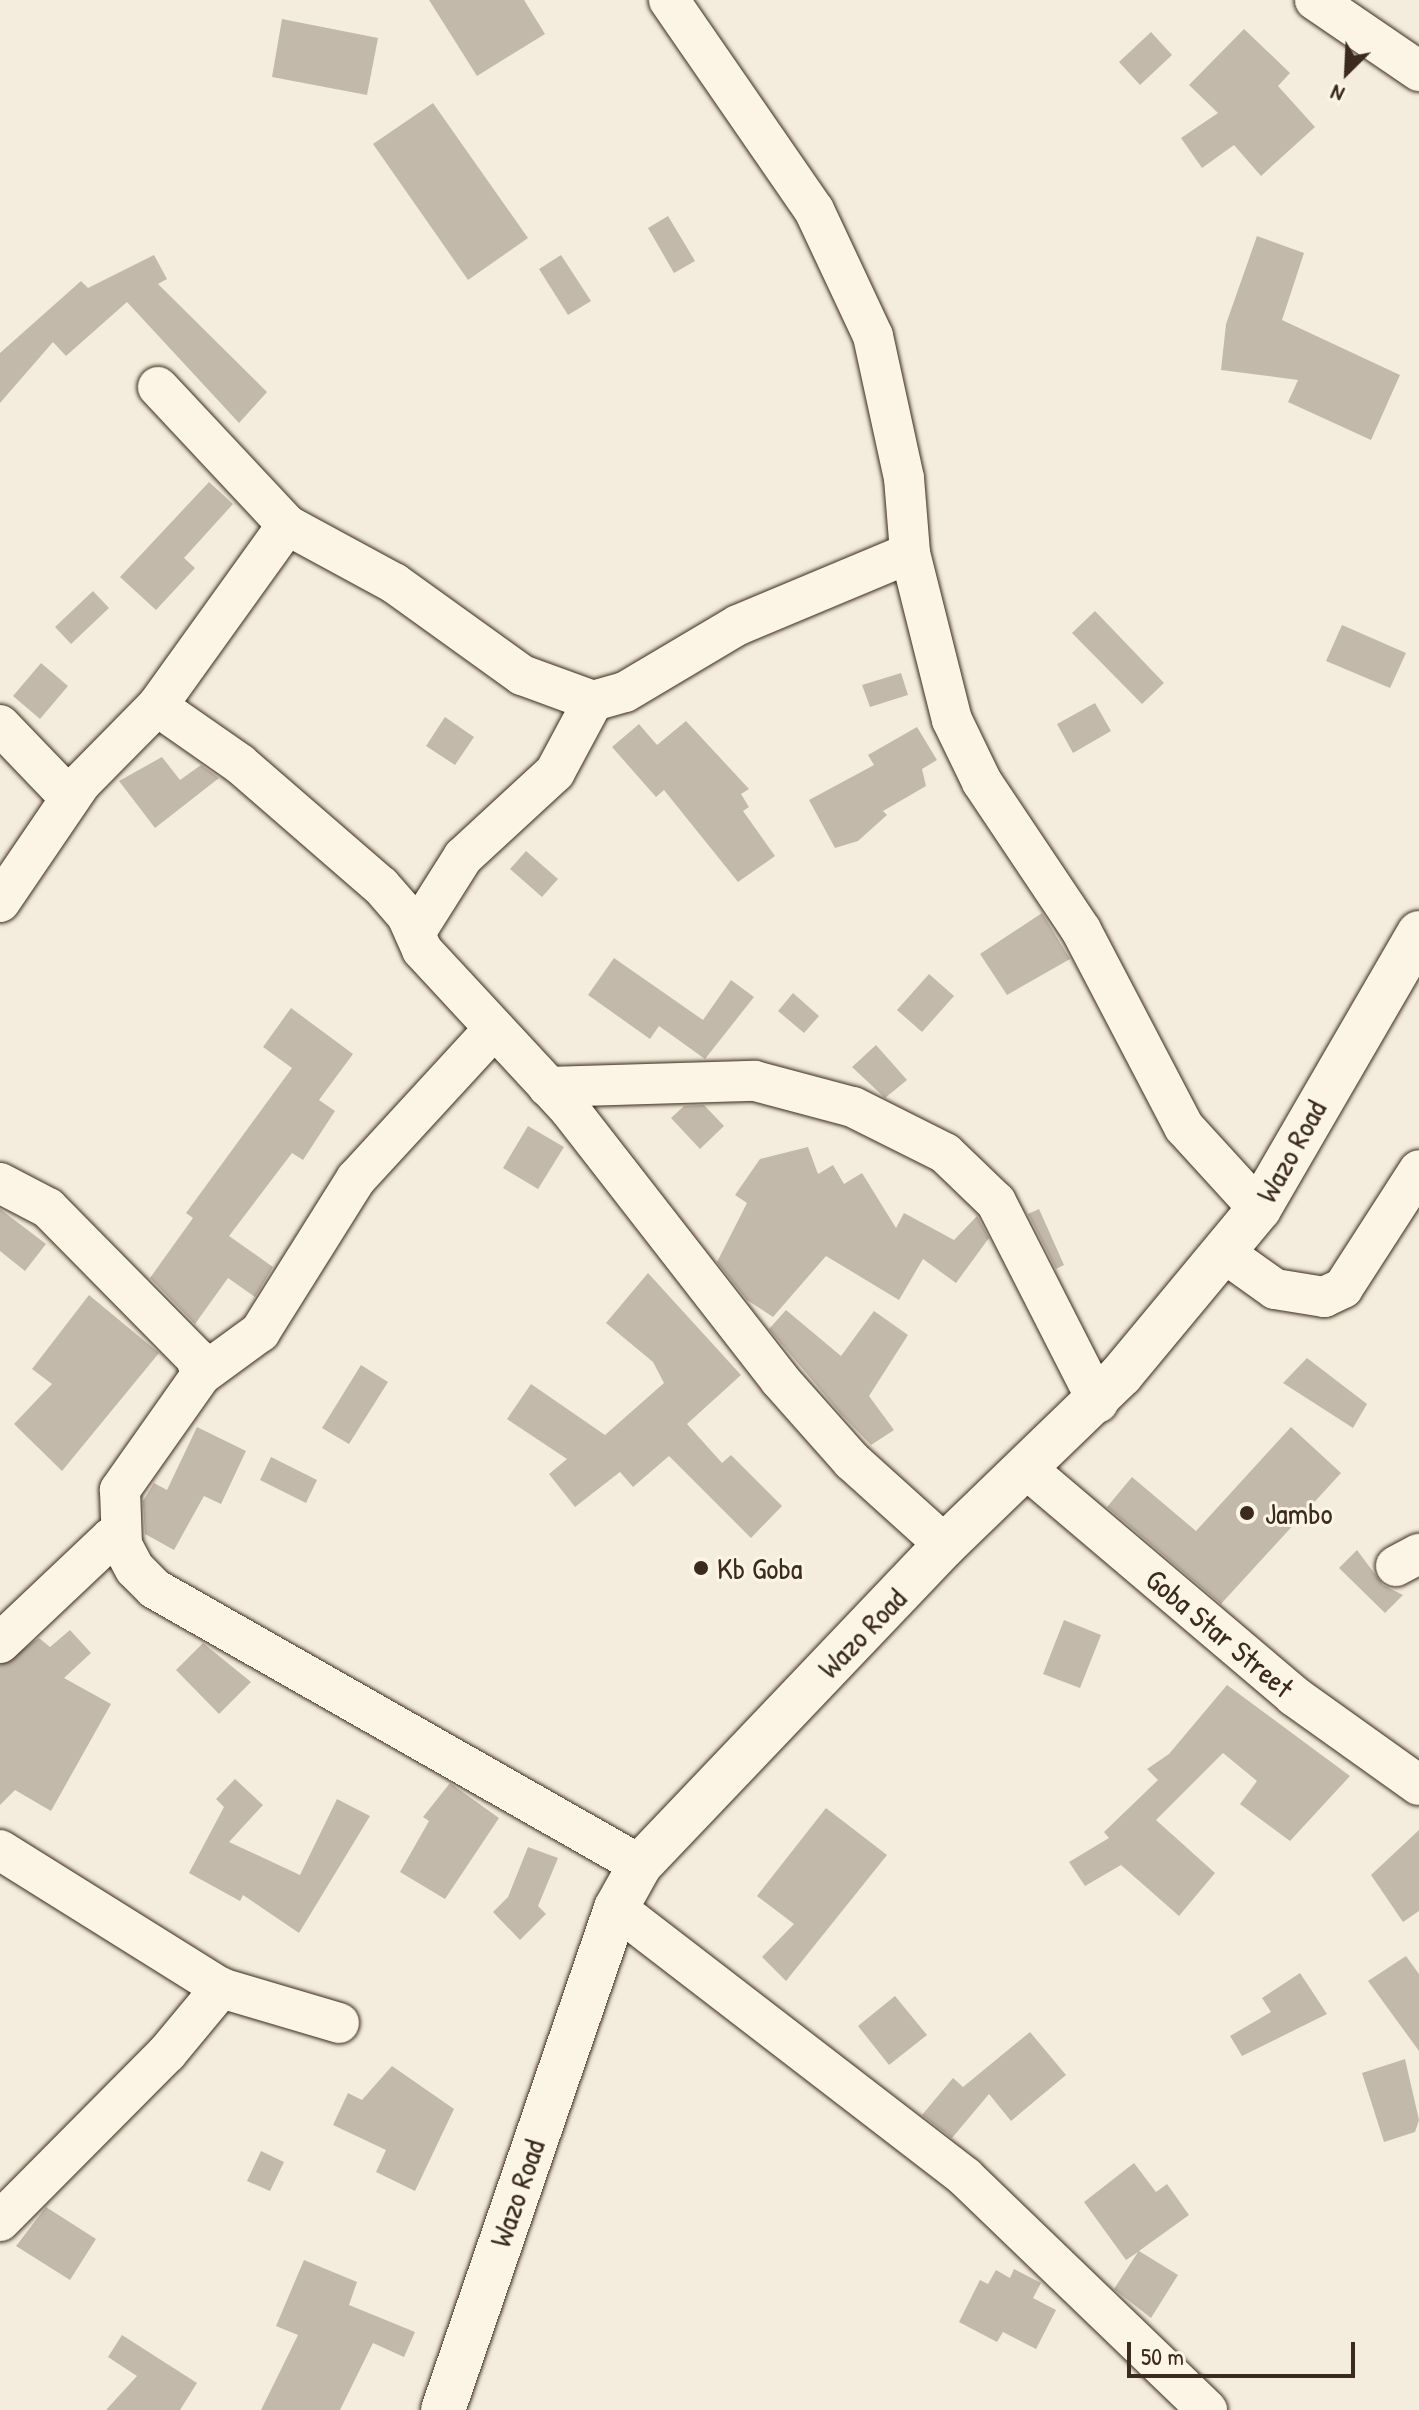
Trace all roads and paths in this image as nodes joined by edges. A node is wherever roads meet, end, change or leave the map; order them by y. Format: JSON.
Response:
{"nodes":[{"id":1,"x":669,"y":0,"type":"edge"},
{"id":2,"x":1315,"y":0,"type":"edge"},
{"id":3,"x":1419,"y":71,"type":"edge"},
{"id":4,"x":158,"y":387,"type":"dead end"},
{"id":5,"x":287,"y":525,"type":"junction"},
{"id":6,"x":910,"y":553,"type":"junction"},
{"id":7,"x":593,"y":701,"type":"junction"},
{"id":8,"x":157,"y":706,"type":"junction"},
{"id":9,"x":0,"y":725,"type":"edge"},
{"id":10,"x":70,"y":798,"type":"junction"},
{"id":11,"x":0,"y":902,"type":"edge"},
{"id":12,"x":415,"y":933,"type":"junction"},
{"id":13,"x":1419,"y":933,"type":"edge"},
{"id":14,"x":494,"y":1029,"type":"junction"},
{"id":15,"x":548,"y":1087,"type":"junction"},
{"id":16,"x":1419,"y":1170,"type":"edge"},
{"id":17,"x":0,"y":1183,"type":"edge"},
{"id":18,"x":1259,"y":1209,"type":"junction"},
{"id":19,"x":1223,"y":1252,"type":"junction"},
{"id":20,"x":201,"y":1375,"type":"junction"},
{"id":21,"x":1098,"y":1402,"type":"junction"},
{"id":22,"x":1029,"y":1471,"type":"junction"},
{"id":23,"x":122,"y":1545,"type":"junction"},
{"id":24,"x":945,"y":1545,"type":"junction"},
{"id":25,"x":0,"y":1643,"type":"edge"},
{"id":26,"x":1419,"y":1785,"type":"edge"},
{"id":27,"x":0,"y":1850,"type":"edge"},
{"id":28,"x":640,"y":1865,"type":"junction"},
{"id":29,"x":616,"y":1908,"type":"junction"},
{"id":30,"x":221,"y":1988,"type":"junction"},
{"id":31,"x":339,"y":2023,"type":"dead end"},
{"id":32,"x":0,"y":2221,"type":"edge"},
{"id":33,"x":443,"y":2410,"type":"edge"},
{"id":34,"x":1207,"y":2410,"type":"edge"}],
"edges":[{"from":1,"to":6,"type":"street"},
{"from":2,"to":3,"type":"street"},
{"from":4,"to":5,"type":"street"},
{"from":5,"to":7,"type":"street"},
{"from":5,"to":8,"type":"street"},
{"from":6,"to":7,"type":"street"},
{"from":6,"to":18,"type":"street"},
{"from":7,"to":12,"type":"street"},
{"from":8,"to":10,"type":"street"},
{"from":8,"to":12,"type":"street"},
{"from":9,"to":10,"type":"street"},
{"from":10,"to":11,"type":"street"},
{"from":12,"to":14,"type":"street"},
{"from":13,"to":18,"type":"main road","name":"Wazo Road"},
{"from":14,"to":15,"type":"street"},
{"from":14,"to":20,"type":"street"},
{"from":15,"to":21,"type":"street"},
{"from":15,"to":24,"type":"street"},
{"from":16,"to":19,"type":"street"},
{"from":17,"to":20,"type":"street"},
{"from":18,"to":19,"type":"main road","name":"Wazo Road"},
{"from":19,"to":21,"type":"main road","name":"Wazo Road"},
{"from":20,"to":23,"type":"street"},
{"from":21,"to":22,"type":"main road","name":"Wazo Road"},
{"from":22,"to":24,"type":"main road","name":"Wazo Road"},
{"from":22,"to":26,"type":"street","name":"Goba Star Street"},
{"from":23,"to":25,"type":"street"},
{"from":23,"to":28,"type":"street"},
{"from":24,"to":28,"type":"main road","name":"Wazo Road"},
{"from":27,"to":30,"type":"street"},
{"from":28,"to":29,"type":"main road","name":"Wazo Road"},
{"from":29,"to":33,"type":"main road","name":"Wazo Road"},
{"from":29,"to":34,"type":"street"},
{"from":30,"to":31,"type":"street"},
{"from":30,"to":32,"type":"street"}]}
